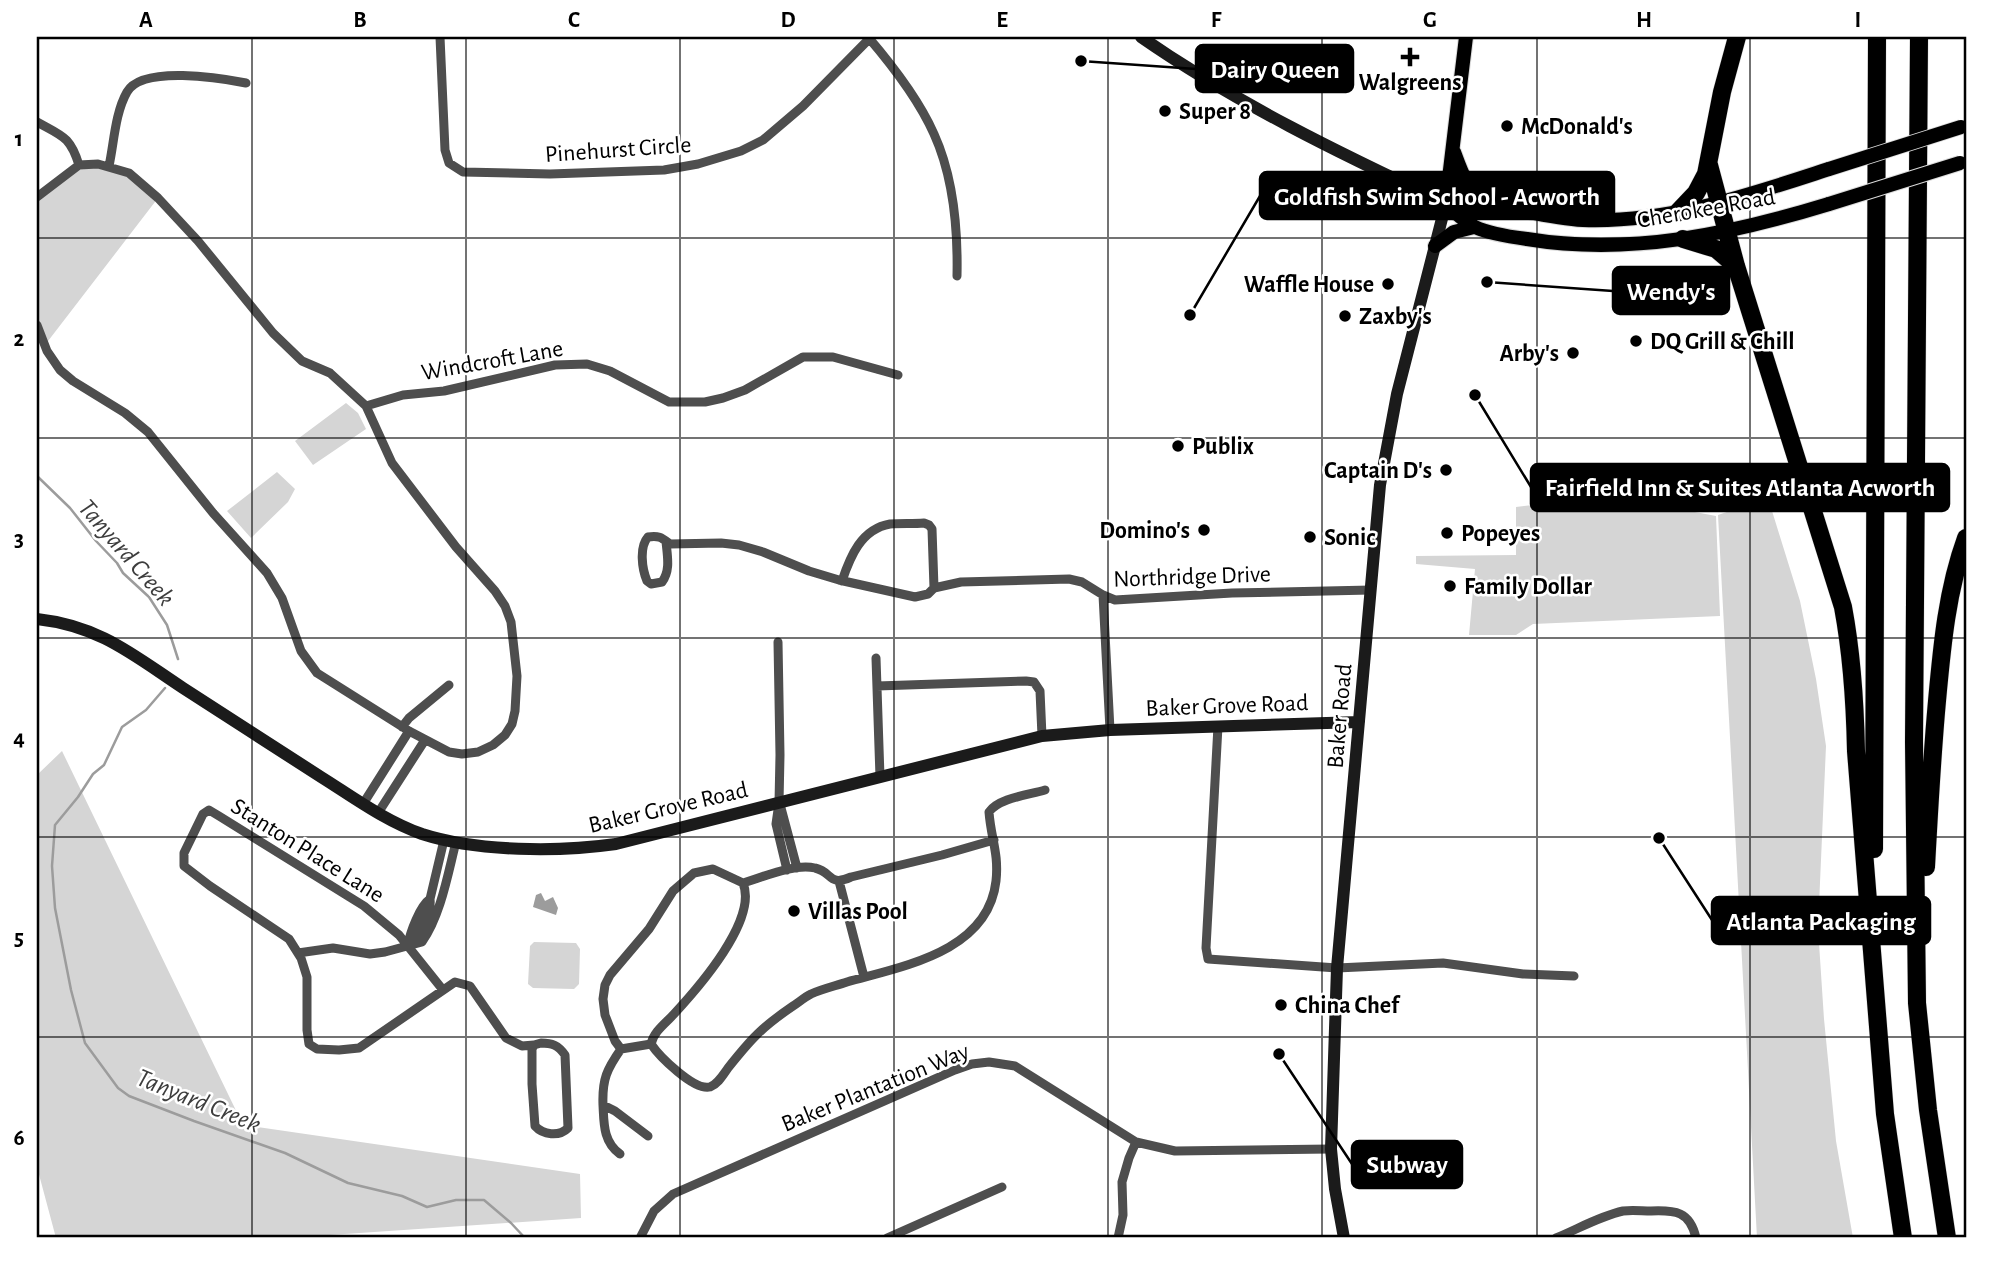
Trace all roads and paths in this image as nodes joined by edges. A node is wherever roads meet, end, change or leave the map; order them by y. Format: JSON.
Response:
{"nodes":[{"id":1,"x":440,"y":37,"type":"edge"},
{"id":2,"x":870,"y":37,"type":"edge"},
{"id":3,"x":1141,"y":37,"type":"edge"},
{"id":4,"x":1466,"y":37,"type":"edge"},
{"id":5,"x":1737,"y":37,"type":"edge"},
{"id":6,"x":1877,"y":37,"type":"edge"},
{"id":7,"x":1919,"y":37,"type":"edge"},
{"id":8,"x":246,"y":83,"type":"dead end"},
{"id":9,"x":37,"y":122,"type":"edge"},
{"id":10,"x":1963,"y":127,"type":"edge"},
{"id":11,"x":1453,"y":149,"type":"junction"},
{"id":12,"x":1963,"y":162,"type":"edge"},
{"id":13,"x":79,"y":165,"type":"junction"},
{"id":14,"x":1709,"y":165,"type":"junction"},
{"id":15,"x":109,"y":166,"type":"junction"},
{"id":16,"x":38,"y":192,"type":"edge"},
{"id":17,"x":1446,"y":203,"type":"junction"},
{"id":18,"x":1485,"y":204,"type":"junction"},
{"id":19,"x":1719,"y":204,"type":"junction"},
{"id":20,"x":1677,"y":213,"type":"junction"},
{"id":21,"x":1474,"y":227,"type":"junction"},
{"id":22,"x":1728,"y":231,"type":"junction"},
{"id":23,"x":1683,"y":239,"type":"junction"},
{"id":24,"x":1435,"y":246,"type":"junction"},
{"id":25,"x":1736,"y":266,"type":"junction"},
{"id":26,"x":957,"y":276,"type":"dead end"},
{"id":27,"x":37,"y":325,"type":"edge"},
{"id":28,"x":898,"y":375,"type":"dead end"},
{"id":29,"x":366,"y":406,"type":"junction"},
{"id":30,"x":1966,"y":538,"type":"edge"},
{"id":31,"x":666,"y":541,"type":"junction"},
{"id":32,"x":842,"y":581,"type":"junction"},
{"id":33,"x":934,"y":588,"type":"junction"},
{"id":34,"x":1371,"y":590,"type":"junction"},
{"id":35,"x":1103,"y":595,"type":"junction"},
{"id":36,"x":37,"y":619,"type":"edge"},
{"id":37,"x":779,"y":642,"type":"dead end"},
{"id":38,"x":876,"y":658,"type":"dead end"},
{"id":39,"x":449,"y":685,"type":"dead end"},
{"id":40,"x":877,"y":686,"type":"junction"},
{"id":41,"x":1359,"y":722,"type":"junction"},
{"id":42,"x":1218,"y":726,"type":"junction"},
{"id":43,"x":405,"y":729,"type":"junction"},
{"id":44,"x":1110,"y":730,"type":"junction"},
{"id":45,"x":1042,"y":736,"type":"junction"},
{"id":46,"x":425,"y":740,"type":"junction"},
{"id":47,"x":880,"y":777,"type":"junction"},
{"id":48,"x":1045,"y":790,"type":"dead end"},
{"id":49,"x":779,"y":803,"type":"junction"},
{"id":50,"x":363,"y":804,"type":"junction"},
{"id":51,"x":378,"y":813,"type":"junction"},
{"id":52,"x":994,"y":840,"type":"junction"},
{"id":53,"x":450,"y":841,"type":"junction"},
{"id":54,"x":792,"y":869,"type":"junction"},
{"id":55,"x":839,"y":881,"type":"junction"},
{"id":56,"x":743,"y":883,"type":"junction"},
{"id":57,"x":408,"y":945,"type":"junction"},
{"id":58,"x":298,"y":953,"type":"junction"},
{"id":59,"x":1337,"y":968,"type":"junction"},
{"id":60,"x":1574,"y":976,"type":"dead end"},
{"id":61,"x":864,"y":977,"type":"junction"},
{"id":62,"x":443,"y":990,"type":"junction"},
{"id":63,"x":1917,"y":1003,"type":"junction"},
{"id":64,"x":1877,"y":1024,"type":"junction"},
{"id":65,"x":651,"y":1044,"type":"junction"},
{"id":66,"x":534,"y":1045,"type":"junction"},
{"id":67,"x":621,"y":1049,"type":"junction"},
{"id":68,"x":603,"y":1105,"type":"junction"},
{"id":69,"x":649,"y":1136,"type":"dead end"},
{"id":70,"x":1136,"y":1142,"type":"junction"},
{"id":71,"x":1331,"y":1149,"type":"junction"},
{"id":72,"x":620,"y":1154,"type":"dead end"},
{"id":73,"x":1002,"y":1187,"type":"dead end"},
{"id":74,"x":640,"y":1238,"type":"edge"},
{"id":75,"x":887,"y":1238,"type":"edge"},
{"id":76,"x":1118,"y":1238,"type":"edge"},
{"id":77,"x":1344,"y":1238,"type":"edge"},
{"id":78,"x":1556,"y":1238,"type":"edge"},
{"id":79,"x":1696,"y":1238,"type":"edge"},
{"id":80,"x":1903,"y":1238,"type":"edge"},
{"id":81,"x":1947,"y":1238,"type":"edge"}],
"edges":[{"from":1,"to":2,"type":"street","name":"Pinehurst Circle"},
{"from":2,"to":26,"type":"street"},
{"from":3,"to":17,"type":"main road"},
{"from":4,"to":11,"type":"main road"},
{"from":5,"to":14,"type":"highway"},
{"from":6,"to":64,"type":"highway"},
{"from":7,"to":63,"type":"highway"},
{"from":8,"to":15,"type":"street"},
{"from":9,"to":13,"type":"street"},
{"from":10,"to":19,"type":"main road","name":"Cherokee Road","bridge":true},
{"from":11,"to":17,"type":"main road"},
{"from":11,"to":18,"type":"main road"},
{"from":12,"to":22,"type":"main road","name":"Cherokee Road","bridge":true},
{"from":13,"to":15,"type":"street"},
{"from":13,"to":16,"type":"street"},
{"from":14,"to":19,"type":"highway"},
{"from":14,"to":20,"type":"highway"},
{"from":15,"to":29,"type":"street"},
{"from":17,"to":18,"type":"main road","name":"Cherokee Road"},
{"from":17,"to":21,"type":"main road","name":"Cherokee Road"},
{"from":17,"to":24,"type":"main road","name":"Baker Road"},
{"from":18,"to":20,"type":"main road","name":"Cherokee Road"},
{"from":19,"to":20,"type":"main road","name":"Cherokee Road"},
{"from":19,"to":22,"type":"highway"},
{"from":21,"to":23,"type":"main road","name":"Cherokee Road"},
{"from":21,"to":24,"type":"main road"},
{"from":22,"to":23,"type":"main road","name":"Cherokee Road"},
{"from":22,"to":25,"type":"highway"},
{"from":23,"to":25,"type":"highway"},
{"from":24,"to":34,"type":"main road","name":"Baker Road"},
{"from":25,"to":64,"type":"highway"},
{"from":27,"to":43,"type":"street"},
{"from":28,"to":29,"type":"street","name":"Windcroft Lane"},
{"from":29,"to":46,"type":"street"},
{"from":30,"to":63,"type":"highway"},
{"from":31,"to":31,"type":"street"},
{"from":31,"to":32,"type":"street"},
{"from":32,"to":33,"type":"street"},
{"from":32,"to":33,"type":"street"},
{"from":33,"to":35,"type":"street"},
{"from":34,"to":35,"type":"street","name":"Northridge Drive"},
{"from":34,"to":41,"type":"main road","name":"Baker Road"},
{"from":35,"to":44,"type":"street","name":"Northridge Drive"},
{"from":36,"to":50,"type":"main road","name":"Baker Grove Road"},
{"from":37,"to":49,"type":"street"},
{"from":38,"to":40,"type":"street"},
{"from":39,"to":43,"type":"street"},
{"from":40,"to":45,"type":"street"},
{"from":40,"to":47,"type":"street"},
{"from":41,"to":42,"type":"main road","name":"Baker Grove Road"},
{"from":41,"to":59,"type":"main road","name":"Baker Road"},
{"from":42,"to":44,"type":"main road","name":"Baker Grove Road"},
{"from":42,"to":59,"type":"street"},
{"from":43,"to":46,"type":"street"},
{"from":43,"to":50,"type":"street"},
{"from":44,"to":45,"type":"main road","name":"Baker Grove Road"},
{"from":45,"to":47,"type":"main road","name":"Baker Grove Road"},
{"from":46,"to":51,"type":"street"},
{"from":47,"to":49,"type":"main road","name":"Baker Grove Road"},
{"from":48,"to":52,"type":"street"},
{"from":49,"to":53,"type":"main road","name":"Baker Grove Road"},
{"from":49,"to":54,"type":"street"},
{"from":50,"to":51,"type":"main road","name":"Baker Grove Road"},
{"from":51,"to":53,"type":"main road","name":"Baker Grove Road"},
{"from":52,"to":55,"type":"street"},
{"from":52,"to":61,"type":"street"},
{"from":53,"to":57,"type":"street"},
{"from":53,"to":57,"type":"street"},
{"from":54,"to":55,"type":"street"},
{"from":54,"to":56,"type":"street"},
{"from":55,"to":61,"type":"street"},
{"from":56,"to":65,"type":"street"},
{"from":56,"to":67,"type":"street"},
{"from":57,"to":58,"type":"street"},
{"from":57,"to":58,"type":"street","name":"Stanton Place Lane"},
{"from":57,"to":62,"type":"street"},
{"from":58,"to":62,"type":"street"},
{"from":59,"to":60,"type":"street"},
{"from":59,"to":71,"type":"main road","name":"Baker Road"},
{"from":61,"to":65,"type":"street"},
{"from":62,"to":66,"type":"street"},
{"from":63,"to":81,"type":"highway"},
{"from":64,"to":80,"type":"highway"},
{"from":65,"to":67,"type":"street"},
{"from":66,"to":66,"type":"street"},
{"from":67,"to":68,"type":"street"},
{"from":68,"to":69,"type":"street"},
{"from":68,"to":72,"type":"street"},
{"from":70,"to":71,"type":"street"},
{"from":70,"to":74,"type":"street","name":"Baker Plantation Way"},
{"from":70,"to":76,"type":"street"},
{"from":71,"to":77,"type":"main road","name":"Baker Road"},
{"from":73,"to":75,"type":"street"},
{"from":78,"to":79,"type":"street"}]}
